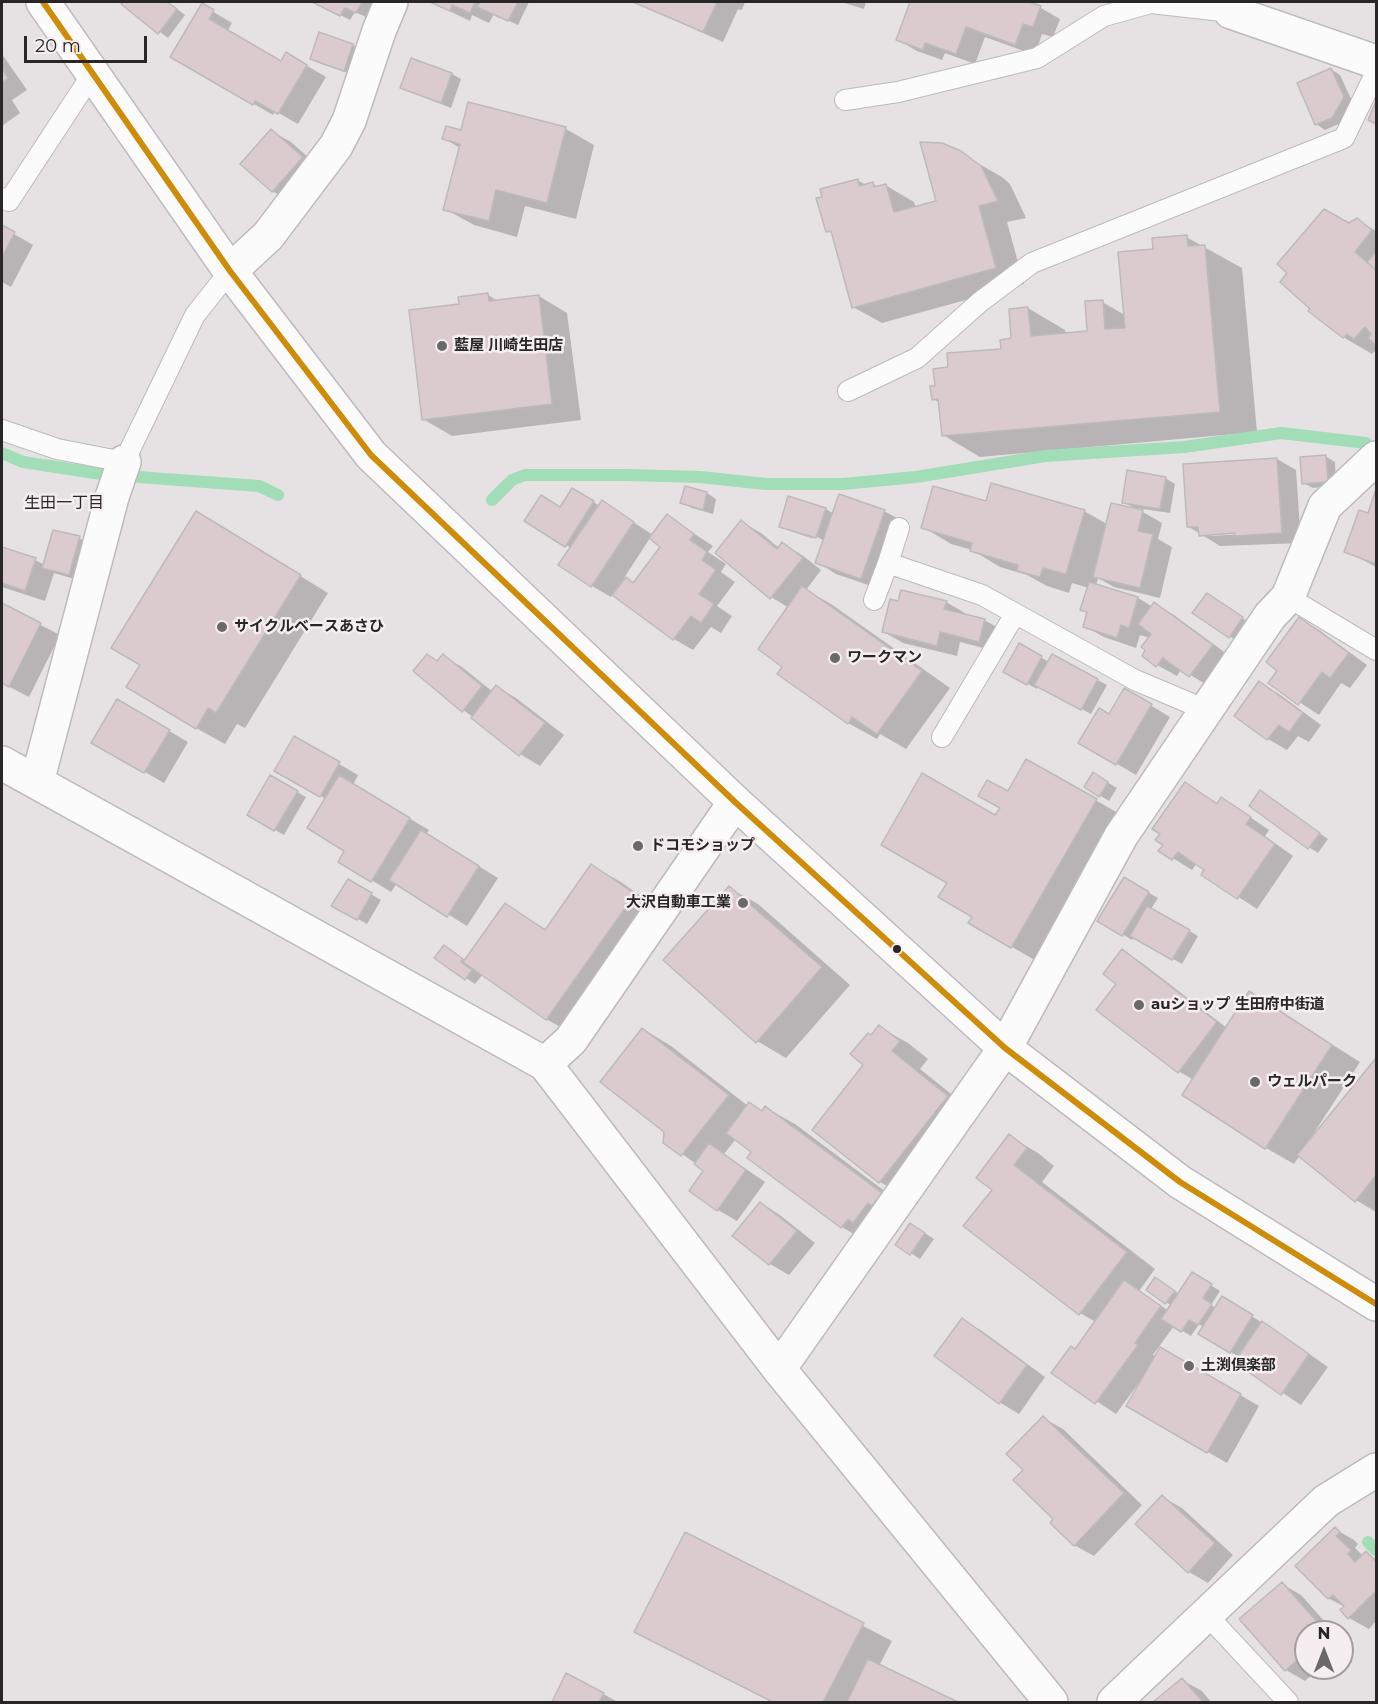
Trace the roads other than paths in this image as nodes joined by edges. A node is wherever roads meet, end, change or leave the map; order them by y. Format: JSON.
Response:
{"nodes":[{"id":1,"x":43,"y":2,"type":"edge"},
{"id":2,"x":391,"y":2,"type":"edge"},
{"id":3,"x":1230,"y":7,"type":"edge"},
{"id":4,"x":1377,"y":62,"type":"edge"},
{"id":5,"x":1377,"y":72,"type":"edge"},
{"id":6,"x":93,"y":73,"type":"junction"},
{"id":7,"x":845,"y":100,"type":"dead end"},
{"id":8,"x":2,"y":198,"type":"edge"},
{"id":9,"x":230,"y":271,"type":"junction"},
{"id":10,"x":848,"y":391,"type":"dead end"},
{"id":11,"x":2,"y":430,"type":"edge"},
{"id":12,"x":1377,"y":458,"type":"edge"},
{"id":13,"x":124,"y":462,"type":"junction"},
{"id":14,"x":898,"y":528,"type":"dead end"},
{"id":15,"x":888,"y":563,"type":"junction"},
{"id":16,"x":1288,"y":597,"type":"junction"},
{"id":17,"x":874,"y":600,"type":"dead end"},
{"id":18,"x":1016,"y":614,"type":"junction"},
{"id":19,"x":1377,"y":650,"type":"edge"},
{"id":20,"x":1206,"y":710,"type":"junction"},
{"id":21,"x":942,"y":737,"type":"dead end"},
{"id":22,"x":2,"y":763,"type":"edge"},
{"id":23,"x":37,"y":782,"type":"junction"},
{"id":24,"x":735,"y":802,"type":"junction"},
{"id":25,"x":1005,"y":1048,"type":"junction"},
{"id":26,"x":544,"y":1064,"type":"junction"},
{"id":27,"x":1377,"y":1304,"type":"edge"},
{"id":28,"x":779,"y":1369,"type":"junction"},
{"id":29,"x":1377,"y":1470,"type":"edge"},
{"id":30,"x":1207,"y":1615,"type":"junction"},
{"id":31,"x":1052,"y":1702,"type":"edge"},
{"id":32,"x":1114,"y":1702,"type":"edge"},
{"id":33,"x":1288,"y":1702,"type":"edge"}],
"edges":[{"from":1,"to":6,"type":"street"},
{"from":2,"to":9,"type":"street"},
{"from":3,"to":4,"type":"street"},
{"from":3,"to":7,"type":"lane"},
{"from":5,"to":10,"type":"lane"},
{"from":6,"to":8,"type":"lane"},
{"from":6,"to":9,"type":"street"},
{"from":9,"to":13,"type":"lane"},
{"from":9,"to":24,"type":"street"},
{"from":11,"to":13,"type":"lane"},
{"from":12,"to":16,"type":"street"},
{"from":13,"to":23,"type":"street"},
{"from":14,"to":15,"type":"lane"},
{"from":15,"to":17,"type":"lane"},
{"from":15,"to":18,"type":"lane"},
{"from":16,"to":19,"type":"lane"},
{"from":16,"to":20,"type":"street"},
{"from":18,"to":20,"type":"lane"},
{"from":18,"to":21,"type":"lane"},
{"from":20,"to":25,"type":"street"},
{"from":22,"to":23,"type":"street"},
{"from":23,"to":26,"type":"street"},
{"from":24,"to":25,"type":"street"},
{"from":24,"to":26,"type":"street"},
{"from":25,"to":27,"type":"street"},
{"from":25,"to":28,"type":"street"},
{"from":26,"to":28,"type":"street"},
{"from":28,"to":31,"type":"street"},
{"from":29,"to":30,"type":"street"},
{"from":30,"to":32,"type":"street"},
{"from":30,"to":33,"type":"lane"}]}
